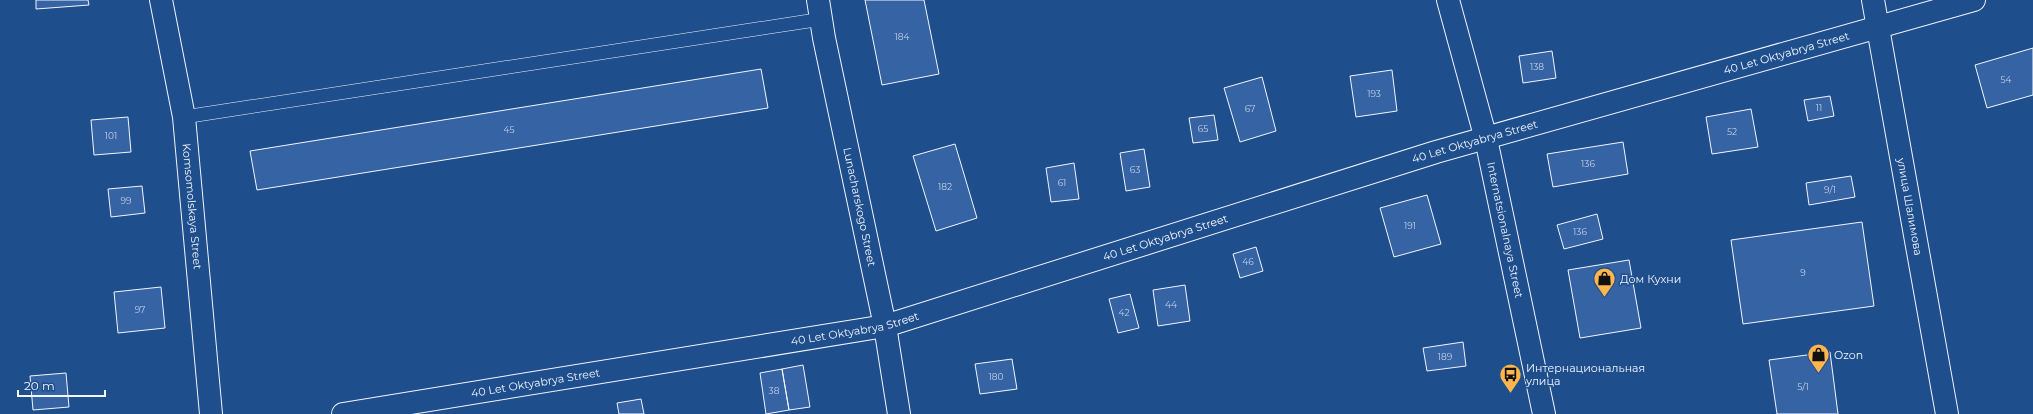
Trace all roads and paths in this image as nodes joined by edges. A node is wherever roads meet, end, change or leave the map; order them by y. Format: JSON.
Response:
{"nodes":[{"id":1,"x":162,"y":0,"type":"edge"},
{"id":2,"x":1448,"y":0,"type":"edge"},
{"id":3,"x":1873,"y":0,"type":"edge"},
{"id":4,"x":1974,"y":0,"type":"edge"},
{"id":5,"x":820,"y":10,"type":"edge"},
{"id":6,"x":1878,"y":26,"type":"junction"},
{"id":7,"x":184,"y":117,"type":"junction"},
{"id":8,"x":1486,"y":139,"type":"junction"},
{"id":9,"x":885,"y":326,"type":"junction"},
{"id":10,"x":211,"y":414,"type":"edge"},
{"id":11,"x":343,"y":414,"type":"edge"},
{"id":12,"x":899,"y":414,"type":"edge"},
{"id":13,"x":1544,"y":414,"type":"edge"},
{"id":14,"x":1947,"y":414,"type":"edge"}],
"edges":[{"from":1,"to":7,"type":"street","name":"Komsomolskaya Street"},
{"from":2,"to":8,"type":"street","name":"Internatsionalnaya Street"},
{"from":3,"to":6,"type":"street","name":"улица Шалимова"},
{"from":4,"to":6,"type":"street","name":"40 Let Oktyabrya Street"},
{"from":5,"to":7,"type":"lane"},
{"from":5,"to":9,"type":"street","name":"Lunacharskogo Street"},
{"from":6,"to":8,"type":"street","name":"40 Let Oktyabrya Street"},
{"from":6,"to":14,"type":"street","name":"улица Шалимова"},
{"from":7,"to":10,"type":"street","name":"Komsomolskaya Street"},
{"from":8,"to":9,"type":"street","name":"40 Let Oktyabrya Street"},
{"from":8,"to":13,"type":"street","name":"Internatsionalnaya Street"},
{"from":9,"to":11,"type":"street","name":"40 Let Oktyabrya Street"},
{"from":9,"to":12,"type":"street","name":"Lunacharskogo Street"}]}
